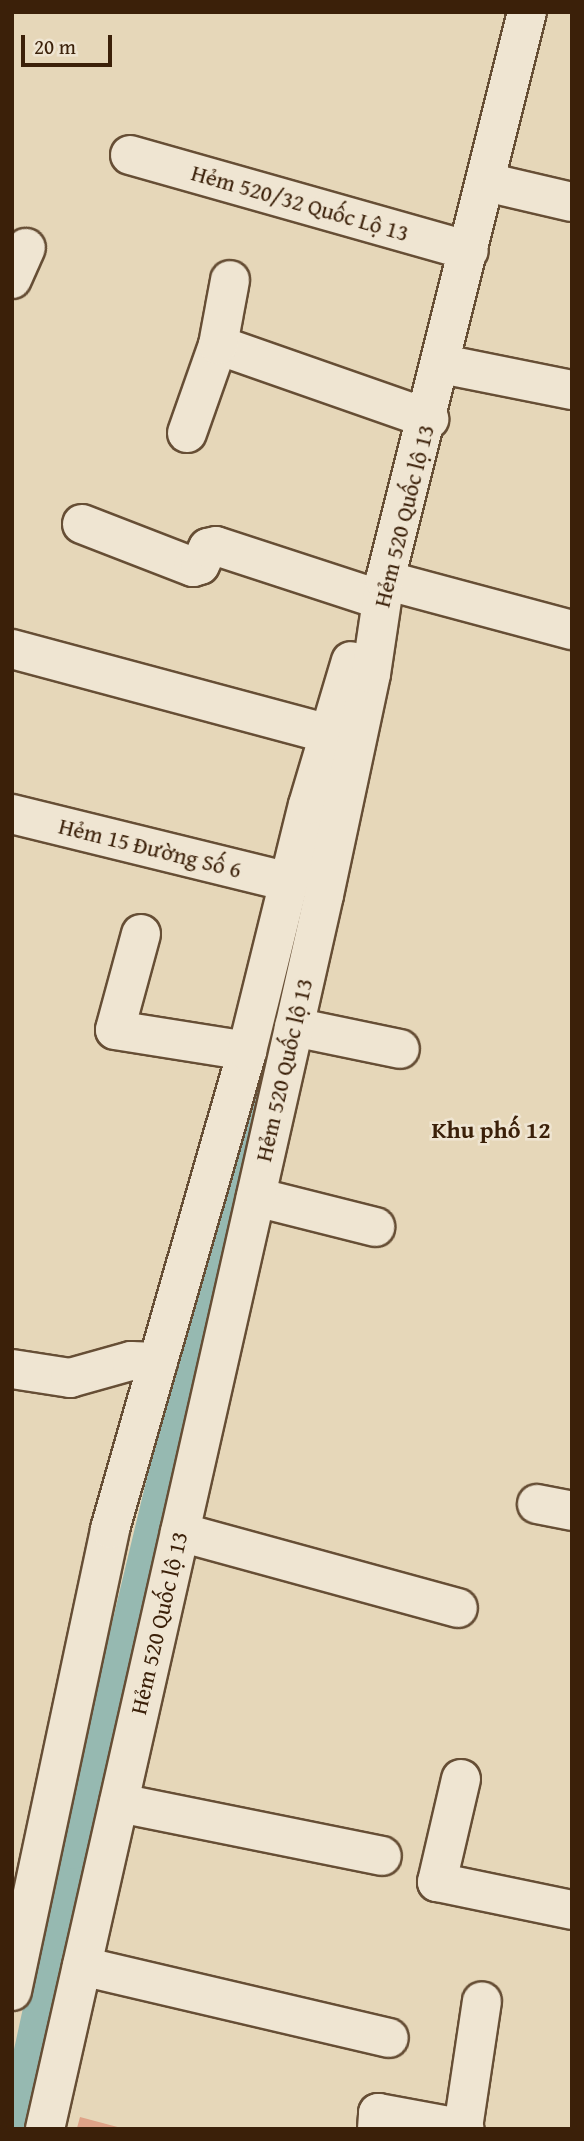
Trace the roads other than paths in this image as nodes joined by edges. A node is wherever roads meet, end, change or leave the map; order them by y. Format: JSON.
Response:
{"nodes":[{"id":1,"x":527,"y":12,"type":"edge"},
{"id":2,"x":130,"y":155,"type":"dead end"},
{"id":3,"x":486,"y":182,"type":"junction"},
{"id":4,"x":572,"y":202,"type":"edge"},
{"id":5,"x":469,"y":251,"type":"junction"},
{"id":6,"x":230,"y":280,"type":"dead end"},
{"id":7,"x":218,"y":345,"type":"junction"},
{"id":8,"x":442,"y":364,"type":"junction"},
{"id":9,"x":572,"y":390,"type":"edge"},
{"id":10,"x":429,"y":419,"type":"junction"},
{"id":11,"x":187,"y":433,"type":"dead end"},
{"id":12,"x":82,"y":524,"type":"dead end"},
{"id":13,"x":381,"y":601,"type":"junction"},
{"id":14,"x":572,"y":629,"type":"edge"},
{"id":15,"x":12,"y":649,"type":"edge"},
{"id":16,"x":329,"y":734,"type":"junction"},
{"id":17,"x":12,"y":814,"type":"edge"},
{"id":18,"x":288,"y":882,"type":"junction"},
{"id":19,"x":141,"y":934,"type":"dead end"},
{"id":20,"x":294,"y":1027,"type":"junction"},
{"id":21,"x":400,"y":1049,"type":"dead end"},
{"id":22,"x":247,"y":1051,"type":"junction"},
{"id":23,"x":256,"y":1198,"type":"junction"},
{"id":24,"x":375,"y":1227,"type":"dead end"},
{"id":25,"x":158,"y":1363,"type":"junction"},
{"id":26,"x":12,"y":1369,"type":"edge"},
{"id":27,"x":180,"y":1532,"type":"junction"},
{"id":28,"x":458,"y":1608,"type":"dead end"},
{"id":29,"x":461,"y":1779,"type":"dead end"},
{"id":30,"x":119,"y":1803,"type":"junction"},
{"id":31,"x":382,"y":1856,"type":"dead end"},
{"id":32,"x":25,"y":1880,"type":"edge"},
{"id":33,"x":572,"y":1910,"type":"edge"},
{"id":34,"x":82,"y":1966,"type":"junction"},
{"id":35,"x":15,"y":1972,"type":"edge"},
{"id":36,"x":482,"y":2001,"type":"dead end"},
{"id":37,"x":389,"y":2038,"type":"dead end"},
{"id":38,"x":45,"y":2129,"type":"edge"},
{"id":39,"x":377,"y":2129,"type":"edge"},
{"id":40,"x":464,"y":2129,"type":"edge"}],
"edges":[{"from":1,"to":3,"type":"street","name":"Hẻm 520 Quốc lộ 13"},
{"from":2,"to":5,"type":"street","name":"Hẻm 520/32 Quốc Lộ 13"},
{"from":3,"to":4,"type":"street"},
{"from":3,"to":5,"type":"street","name":"Hẻm 520 Quốc lộ 13"},
{"from":5,"to":8,"type":"street","name":"Hẻm 520 Quốc lộ 13"},
{"from":6,"to":7,"type":"street"},
{"from":7,"to":10,"type":"street"},
{"from":7,"to":11,"type":"street"},
{"from":8,"to":9,"type":"street"},
{"from":8,"to":10,"type":"street","name":"Hẻm 520 Quốc lộ 13"},
{"from":10,"to":13,"type":"street","name":"Hẻm 520 Quốc lộ 13"},
{"from":12,"to":13,"type":"street"},
{"from":13,"to":14,"type":"street"},
{"from":13,"to":16,"type":"street"},
{"from":13,"to":20,"type":"street","name":"Hẻm 520 Quốc lộ 13"},
{"from":15,"to":16,"type":"street"},
{"from":16,"to":18,"type":"street"},
{"from":17,"to":18,"type":"street","name":"Hẻm 15 Đường Số 6"},
{"from":18,"to":22,"type":"street"},
{"from":19,"to":22,"type":"street"},
{"from":20,"to":21,"type":"street"},
{"from":20,"to":23,"type":"street","name":"Hẻm 520 Quốc lộ 13"},
{"from":22,"to":25,"type":"street"},
{"from":23,"to":24,"type":"street"},
{"from":23,"to":27,"type":"street","name":"Hẻm 520 Quốc lộ 13"},
{"from":25,"to":26,"type":"street"},
{"from":25,"to":32,"type":"street"},
{"from":27,"to":28,"type":"street"},
{"from":27,"to":30,"type":"street","name":"Hẻm 520 Quốc lộ 13"},
{"from":29,"to":33,"type":"street"},
{"from":30,"to":31,"type":"street"},
{"from":30,"to":34,"type":"street","name":"Hẻm 520 Quốc lộ 13"},
{"from":32,"to":35,"type":"street"},
{"from":34,"to":37,"type":"street"},
{"from":34,"to":38,"type":"street","name":"Hẻm 520 Quốc lộ 13"},
{"from":36,"to":40,"type":"street"},
{"from":39,"to":40,"type":"street"}]}
